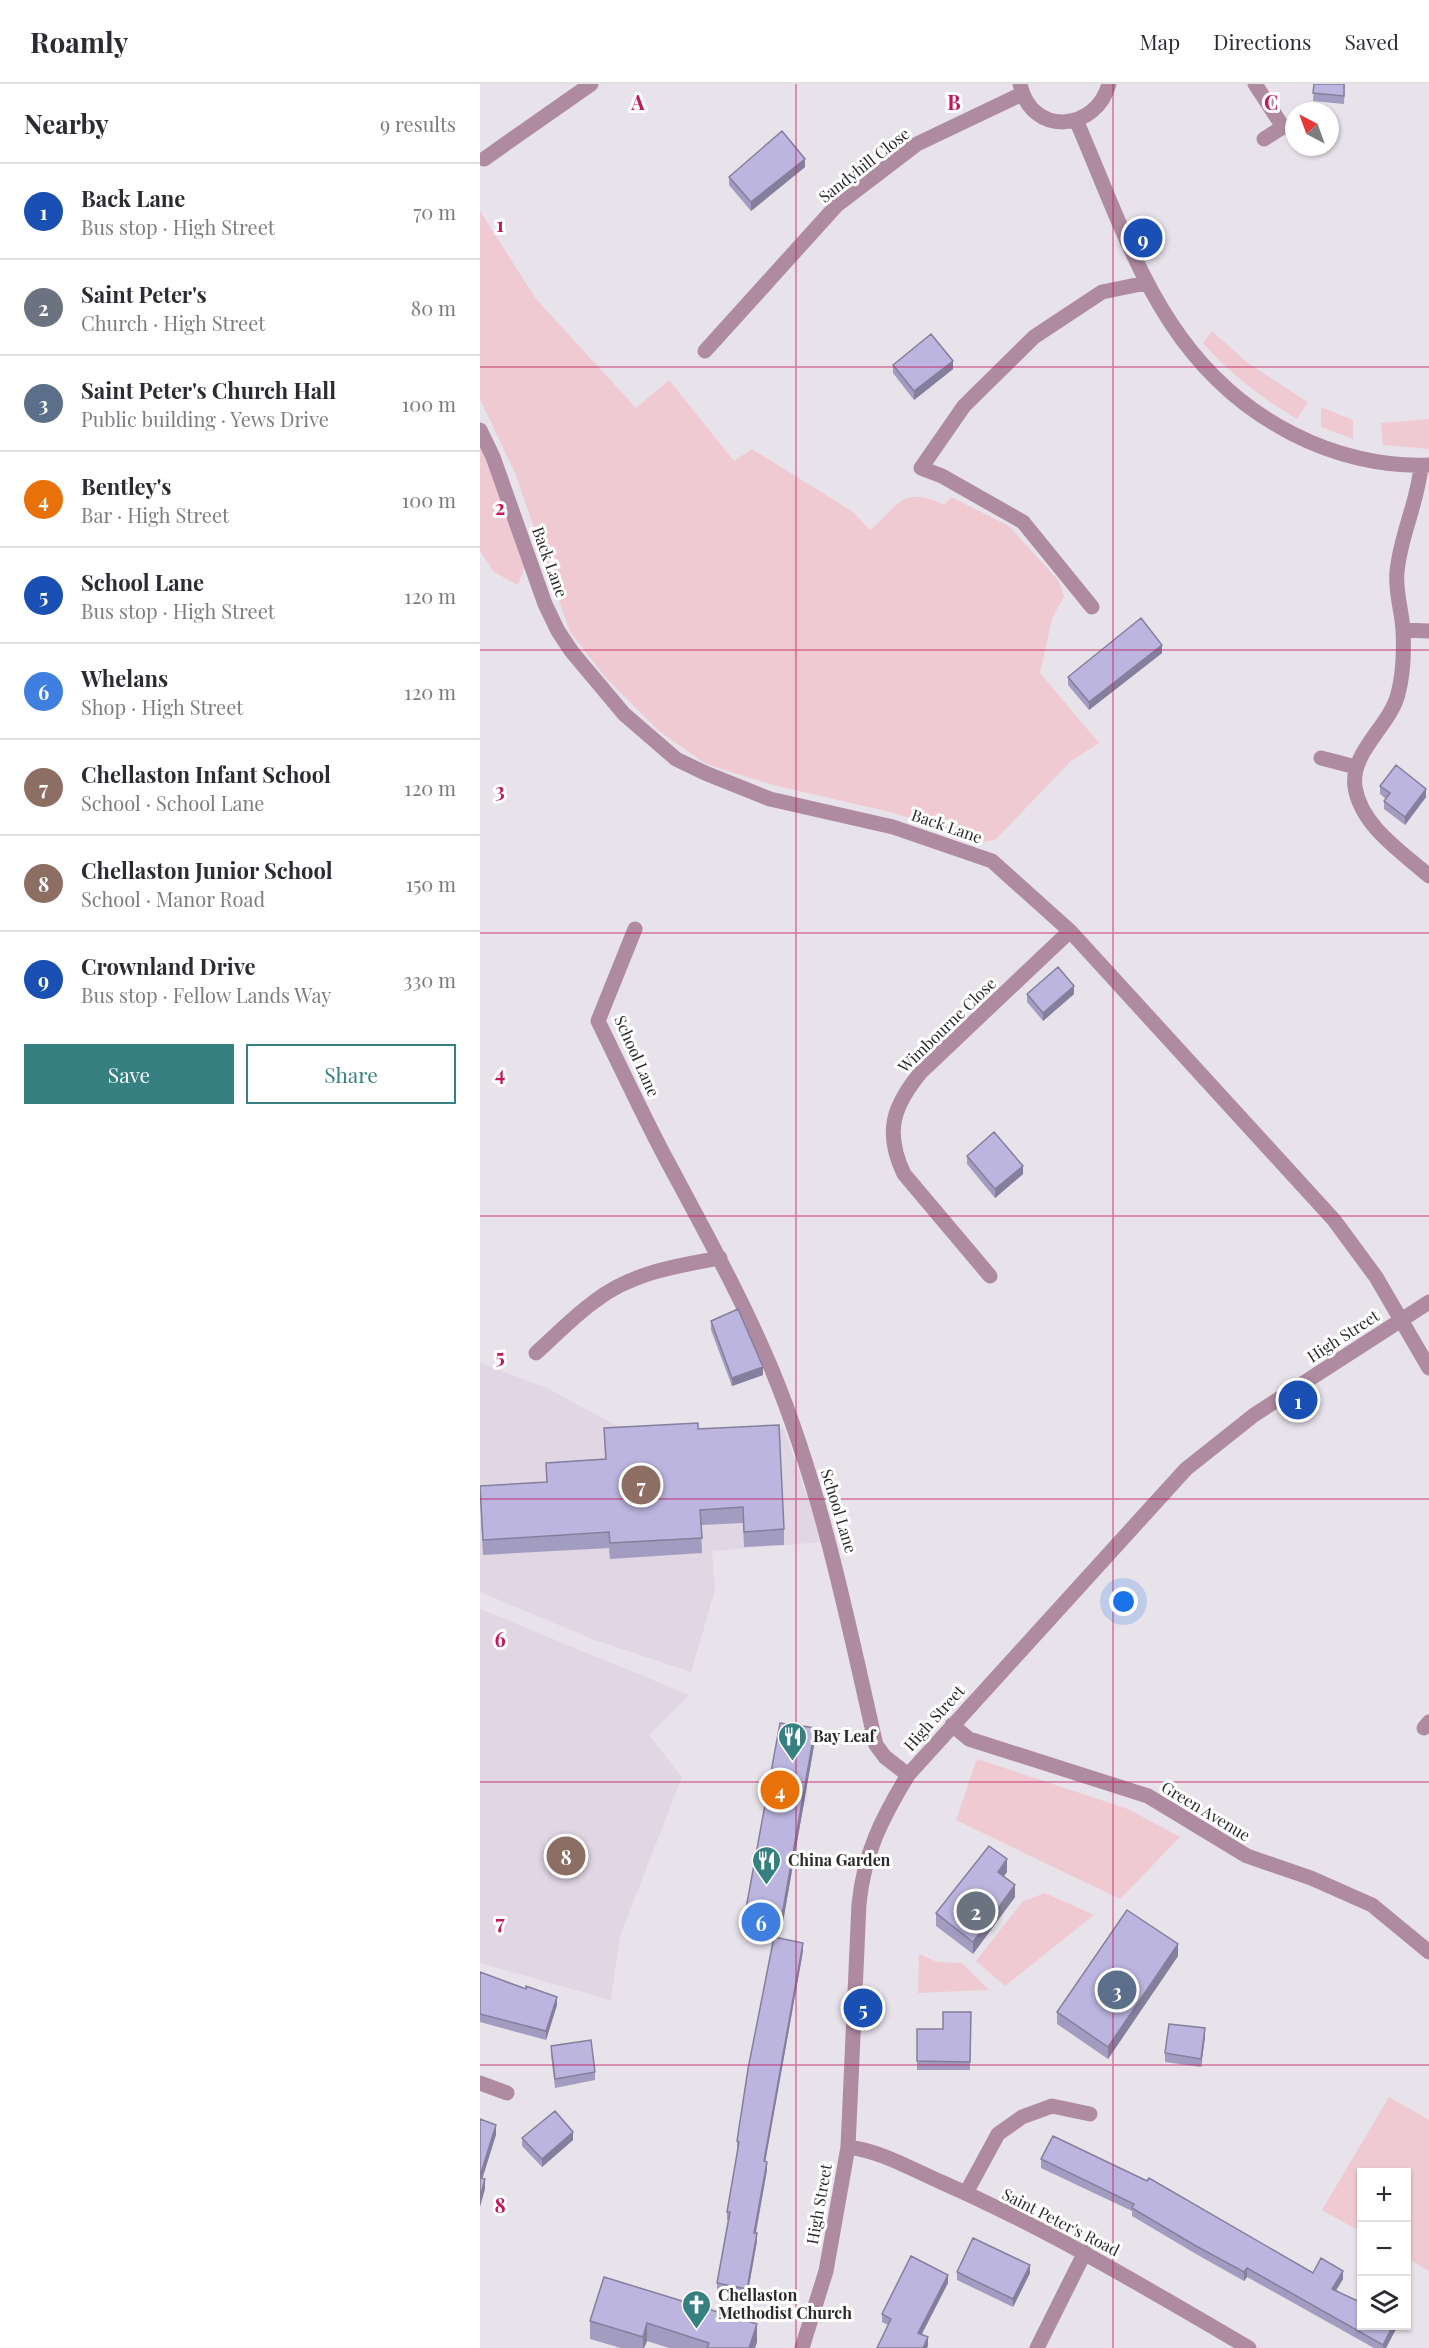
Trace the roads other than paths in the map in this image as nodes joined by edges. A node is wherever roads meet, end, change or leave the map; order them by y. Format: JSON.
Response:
{"nodes":[{"id":1,"x":591,"y":84,"type":"edge"},
{"id":2,"x":1109,"y":84,"type":"edge"},
{"id":3,"x":1255,"y":84,"type":"edge"},
{"id":4,"x":1021,"y":89,"type":"edge"},
{"id":5,"x":1076,"y":120,"type":"junction"},
{"id":6,"x":1264,"y":139,"type":"dead end"},
{"id":7,"x":484,"y":159,"type":"dead end"},
{"id":8,"x":1146,"y":283,"type":"junction"},
{"id":9,"x":705,"y":351,"type":"dead end"},
{"id":10,"x":480,"y":430,"type":"edge"},
{"id":11,"x":1425,"y":465,"type":"edge"},
{"id":12,"x":1092,"y":607,"type":"dead end"},
{"id":13,"x":1403,"y":630,"type":"junction"},
{"id":14,"x":1429,"y":631,"type":"edge"},
{"id":15,"x":1321,"y":758,"type":"dead end"},
{"id":16,"x":1356,"y":766,"type":"junction"},
{"id":17,"x":1429,"y":876,"type":"edge"},
{"id":18,"x":635,"y":929,"type":"dead end"},
{"id":19,"x":1070,"y":931,"type":"junction"},
{"id":20,"x":720,"y":1258,"type":"junction"},
{"id":21,"x":990,"y":1276,"type":"dead end"},
{"id":22,"x":1429,"y":1302,"type":"edge"},
{"id":23,"x":1402,"y":1320,"type":"junction"},
{"id":24,"x":536,"y":1353,"type":"dead end"},
{"id":25,"x":1429,"y":1368,"type":"edge"},
{"id":26,"x":952,"y":1725,"type":"junction"},
{"id":27,"x":908,"y":1775,"type":"junction"},
{"id":28,"x":1429,"y":1952,"type":"edge"},
{"id":29,"x":480,"y":2084,"type":"edge"},
{"id":30,"x":507,"y":2093,"type":"dead end"},
{"id":31,"x":1090,"y":2114,"type":"dead end"},
{"id":32,"x":848,"y":2147,"type":"junction"},
{"id":33,"x":966,"y":2193,"type":"junction"},
{"id":34,"x":1085,"y":2252,"type":"junction"},
{"id":35,"x":802,"y":2348,"type":"edge"},
{"id":36,"x":1037,"y":2348,"type":"edge"},
{"id":37,"x":1249,"y":2348,"type":"edge"}],
"edges":[{"from":1,"to":7,"type":"street"},
{"from":2,"to":5,"type":"street"},
{"from":3,"to":6,"type":"street"},
{"from":4,"to":5,"type":"street"},
{"from":4,"to":9,"type":"street","name":"Sandyhill Close"},
{"from":5,"to":8,"type":"street"},
{"from":8,"to":11,"type":"street"},
{"from":8,"to":12,"type":"street"},
{"from":10,"to":19,"type":"street","name":"Back Lane"},
{"from":11,"to":13,"type":"street"},
{"from":13,"to":14,"type":"street"},
{"from":13,"to":16,"type":"street"},
{"from":15,"to":16,"type":"street"},
{"from":16,"to":17,"type":"street"},
{"from":18,"to":20,"type":"street","name":"School Lane"},
{"from":19,"to":21,"type":"street","name":"Wimbourne Close"},
{"from":19,"to":23,"type":"street","name":"Back Lane"},
{"from":20,"to":24,"type":"street"},
{"from":20,"to":27,"type":"street","name":"School Lane"},
{"from":22,"to":23,"type":"street","name":"High Street"},
{"from":23,"to":25,"type":"street","name":"Back Lane"},
{"from":23,"to":26,"type":"street","name":"High Street"},
{"from":26,"to":27,"type":"street","name":"High Street"},
{"from":26,"to":28,"type":"street","name":"Green Avenue"},
{"from":27,"to":32,"type":"street","name":"High Street"},
{"from":29,"to":30,"type":"street"},
{"from":31,"to":33,"type":"street"},
{"from":32,"to":33,"type":"street","name":"Saint Peter's Road"},
{"from":32,"to":35,"type":"street","name":"High Street"},
{"from":33,"to":34,"type":"street","name":"Saint Peter's Road"},
{"from":34,"to":36,"type":"street"},
{"from":34,"to":37,"type":"street","name":"Saint Peter's Road"}]}
